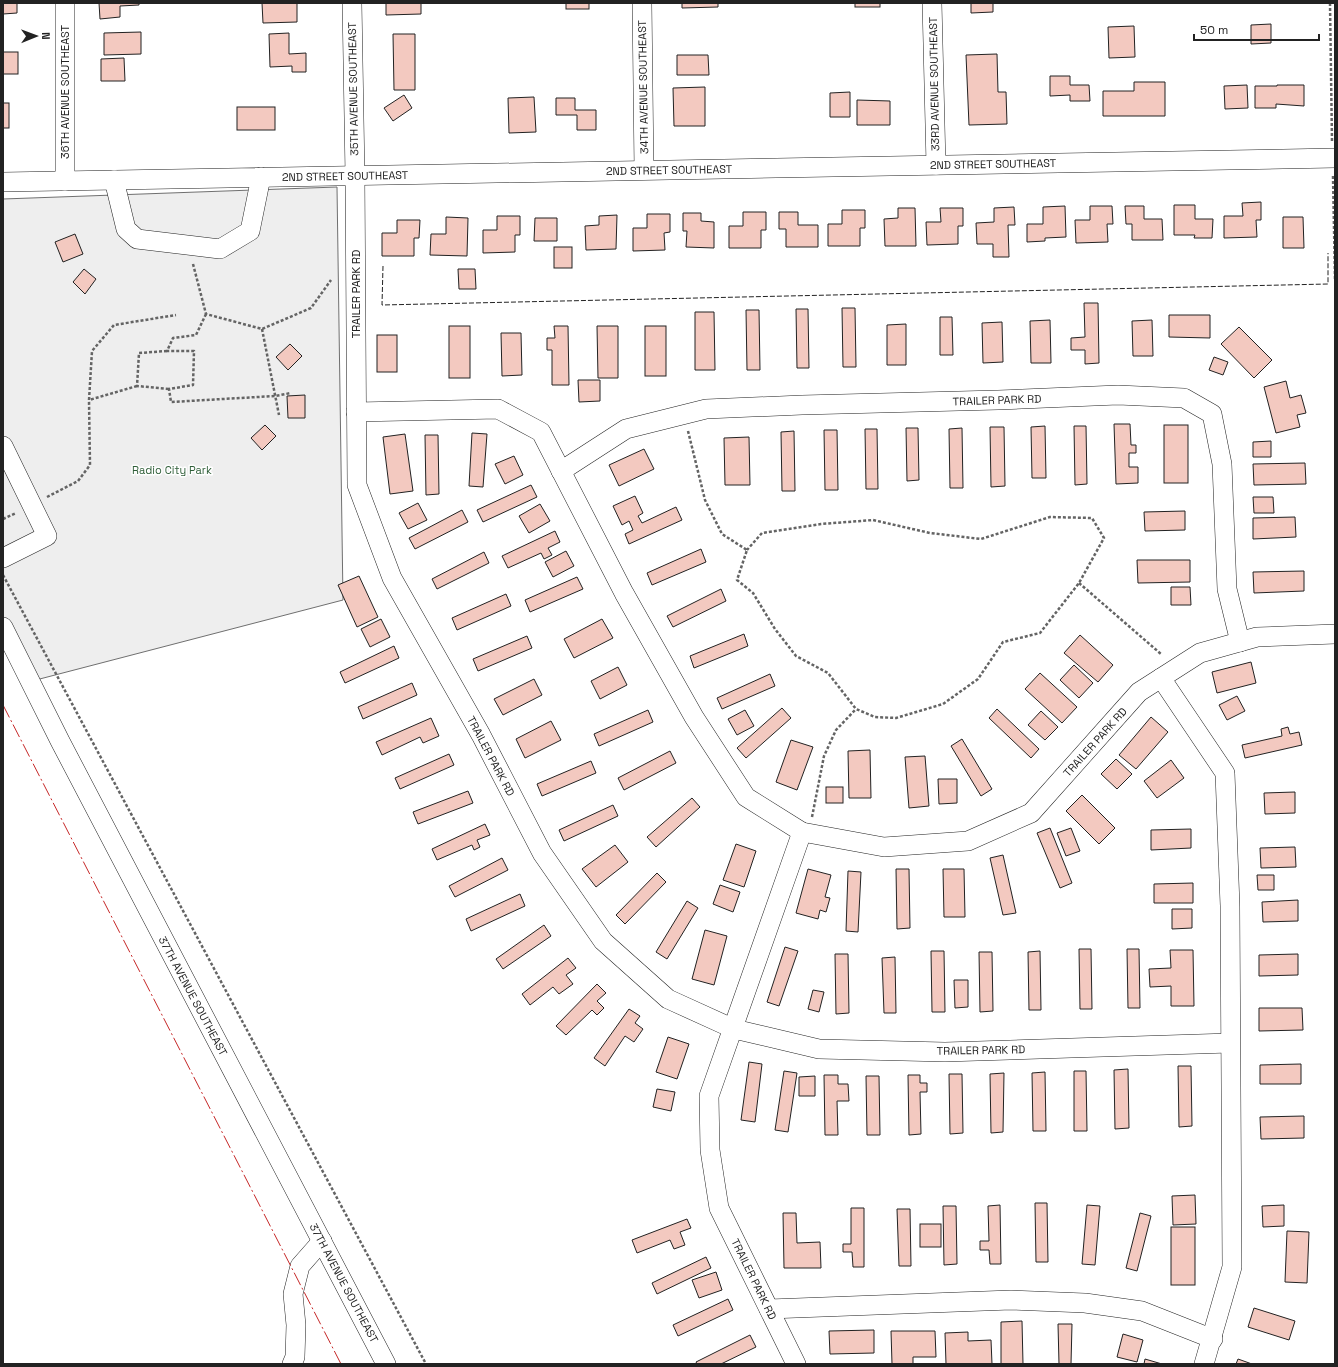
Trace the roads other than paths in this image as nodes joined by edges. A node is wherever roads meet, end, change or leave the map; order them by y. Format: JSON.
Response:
{"nodes":[{"id":1,"x":65,"y":3,"type":"edge"},
{"id":2,"x":352,"y":3,"type":"edge"},
{"id":3,"x":642,"y":3,"type":"edge"},
{"id":4,"x":932,"y":3,"type":"edge"},
{"id":5,"x":1335,"y":158,"type":"edge"},
{"id":6,"x":936,"y":165,"type":"junction"},
{"id":7,"x":644,"y":170,"type":"junction"},
{"id":8,"x":355,"y":176,"type":"junction"},
{"id":9,"x":261,"y":177,"type":"junction"},
{"id":10,"x":114,"y":180,"type":"junction"},
{"id":11,"x":65,"y":181,"type":"junction"},
{"id":12,"x":3,"y":182,"type":"edge"},
{"id":13,"x":356,"y":412,"type":"junction"},
{"id":14,"x":3,"y":446,"type":"edge"},
{"id":15,"x":561,"y":471,"type":"junction"},
{"id":16,"x":3,"y":558,"type":"edge"},
{"id":17,"x":3,"y":627,"type":"edge"},
{"id":18,"x":1335,"y":634,"type":"edge"},
{"id":19,"x":1240,"y":642,"type":"junction"},
{"id":20,"x":1161,"y":678,"type":"junction"},
{"id":21,"x":807,"y":826,"type":"junction"},
{"id":22,"x":734,"y":1029,"type":"junction"},
{"id":23,"x":1230,"y":1043,"type":"junction"},
{"id":24,"x":322,"y":1241,"type":"junction"},
{"id":25,"x":769,"y":1309,"type":"junction"},
{"id":26,"x":1212,"y":1339,"type":"junction"},
{"id":27,"x":292,"y":1364,"type":"edge"},
{"id":28,"x":386,"y":1364,"type":"edge"},
{"id":29,"x":796,"y":1364,"type":"edge"},
{"id":30,"x":1204,"y":1364,"type":"edge"}],
"edges":[{"from":1,"to":11,"type":"street","name":"36TH AVENUE SOUTHEAST"},
{"from":2,"to":8,"type":"street","name":"35TH AVENUE SOUTHEAST"},
{"from":3,"to":7,"type":"street","name":"34TH AVENUE SOUTHEAST"},
{"from":4,"to":6,"type":"street","name":"33RD AVENUE SOUTHEAST"},
{"from":5,"to":6,"type":"street","name":"2ND STREET SOUTHEAST"},
{"from":6,"to":7,"type":"street","name":"2ND STREET SOUTHEAST"},
{"from":7,"to":8,"type":"street","name":"2ND STREET SOUTHEAST"},
{"from":8,"to":9,"type":"street","name":"2ND STREET SOUTHEAST"},
{"from":8,"to":13,"type":"street","name":"TRAILER PARK RD"},
{"from":9,"to":10,"type":"street","name":"2ND STREET SOUTHEAST"},
{"from":9,"to":10,"type":"street"},
{"from":10,"to":11,"type":"street","name":"2ND STREET SOUTHEAST"},
{"from":11,"to":12,"type":"street","name":"2ND STREET SOUTHEAST"},
{"from":13,"to":15,"type":"street","name":"TRAILER PARK RD"},
{"from":13,"to":22,"type":"street","name":"TRAILER PARK RD"},
{"from":14,"to":16,"type":"street"},
{"from":15,"to":19,"type":"street","name":"TRAILER PARK RD"},
{"from":15,"to":21,"type":"street","name":"TRAILER PARK RD"},
{"from":17,"to":24,"type":"street","name":"37TH AVENUE SOUTHEAST"},
{"from":18,"to":19,"type":"street","name":"TRAILER PARK RD"},
{"from":19,"to":20,"type":"street","name":"TRAILER PARK RD"},
{"from":20,"to":21,"type":"street","name":"TRAILER PARK RD"},
{"from":20,"to":23,"type":"street"},
{"from":21,"to":22,"type":"street","name":"TRAILER PARK RD"},
{"from":22,"to":23,"type":"street","name":"TRAILER PARK RD"},
{"from":22,"to":25,"type":"street","name":"TRAILER PARK RD"},
{"from":23,"to":26,"type":"street"},
{"from":24,"to":27,"type":"street"},
{"from":24,"to":28,"type":"street","name":"37TH AVENUE SOUTHEAST"},
{"from":25,"to":26,"type":"street"},
{"from":25,"to":29,"type":"street","name":"TRAILER PARK RD"},
{"from":26,"to":30,"type":"street"}]}
